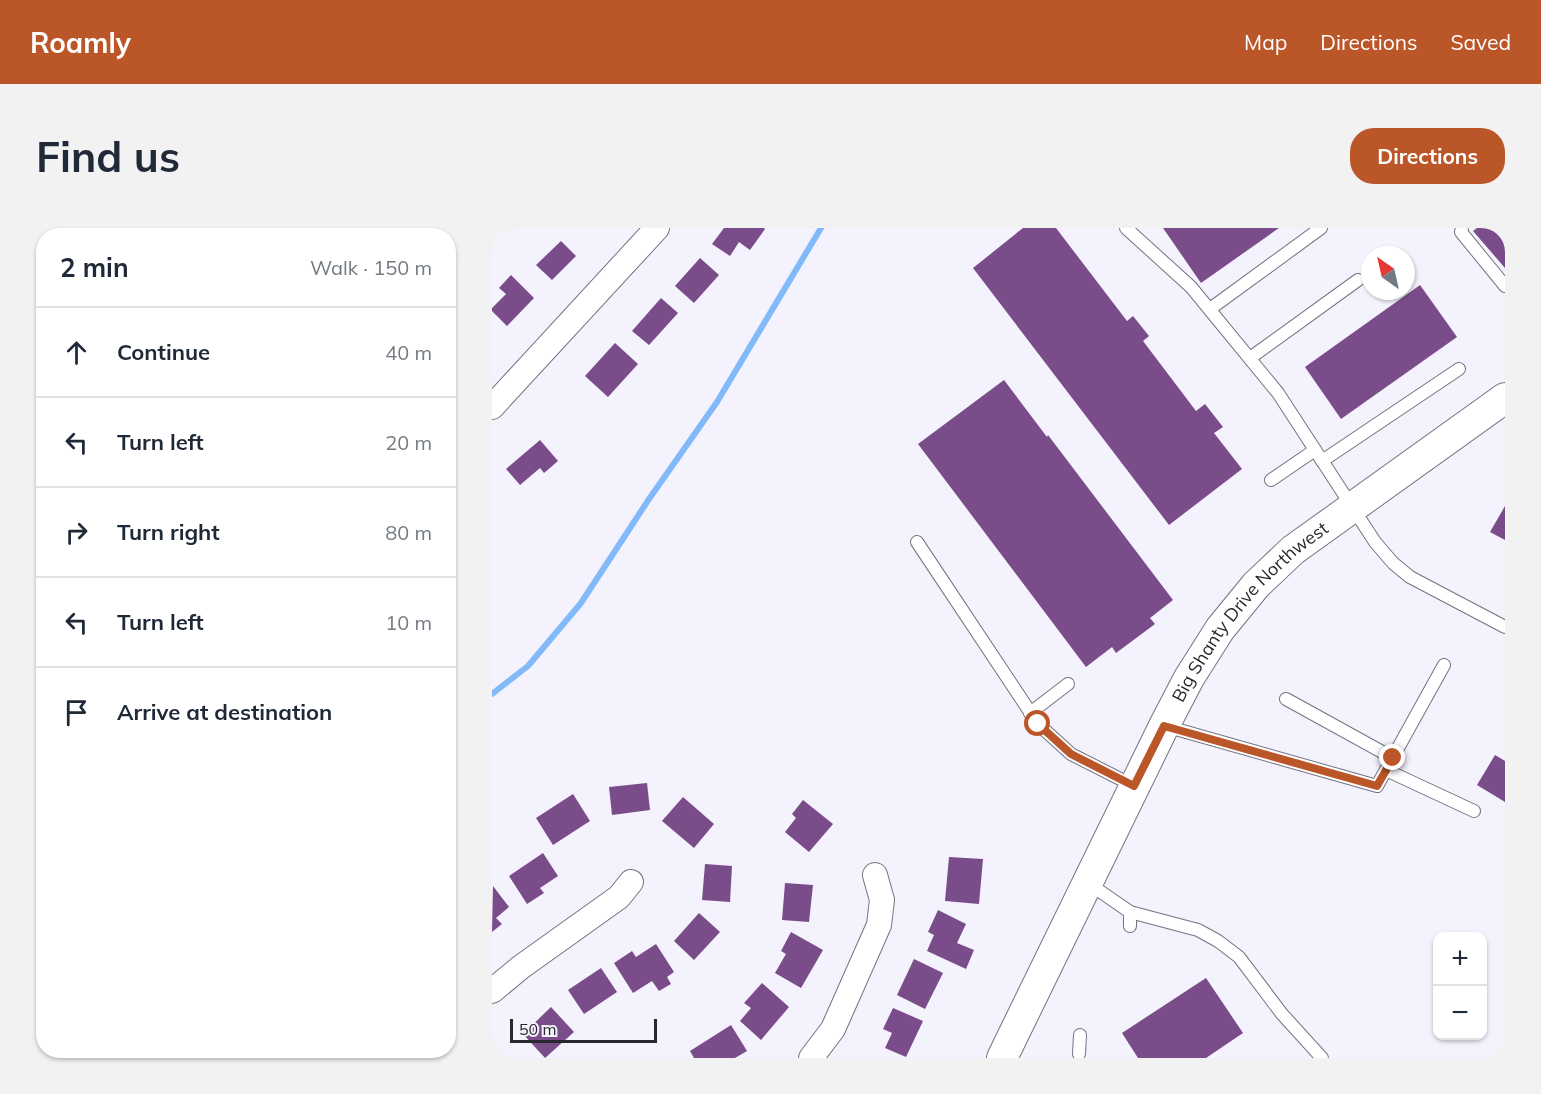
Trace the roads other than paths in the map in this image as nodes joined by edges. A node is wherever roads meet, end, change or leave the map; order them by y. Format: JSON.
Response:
{"nodes":[{"id":1,"x":657,"y":228,"type":"edge"},
{"id":2,"x":1126,"y":228,"type":"edge"},
{"id":3,"x":1321,"y":228,"type":"edge"},
{"id":4,"x":1462,"y":228,"type":"edge"},
{"id":5,"x":1358,"y":280,"type":"dead end"},
{"id":6,"x":1505,"y":286,"type":"edge"},
{"id":7,"x":1210,"y":309,"type":"junction"},
{"id":8,"x":1250,"y":358,"type":"junction"},
{"id":9,"x":1459,"y":369,"type":"dead end"},
{"id":10,"x":1505,"y":398,"type":"edge"},
{"id":11,"x":492,"y":407,"type":"edge"},
{"id":12,"x":1318,"y":456,"type":"junction"},
{"id":13,"x":1271,"y":480,"type":"dead end"},
{"id":14,"x":1353,"y":507,"type":"junction"},
{"id":15,"x":917,"y":542,"type":"dead end"},
{"id":16,"x":1505,"y":627,"type":"edge"},
{"id":17,"x":1444,"y":665,"type":"dead end"},
{"id":18,"x":1068,"y":684,"type":"dead end"},
{"id":19,"x":1286,"y":699,"type":"dead end"},
{"id":20,"x":1030,"y":713,"type":"junction"},
{"id":21,"x":1164,"y":726,"type":"junction"},
{"id":22,"x":1393,"y":758,"type":"junction"},
{"id":23,"x":1386,"y":770,"type":"junction"},
{"id":24,"x":1134,"y":786,"type":"junction"},
{"id":25,"x":1474,"y":811,"type":"dead end"},
{"id":26,"x":875,"y":874,"type":"dead end"},
{"id":27,"x":631,"y":882,"type":"dead end"},
{"id":28,"x":1087,"y":882,"type":"junction"},
{"id":29,"x":1130,"y":912,"type":"junction"},
{"id":30,"x":1130,"y":926,"type":"dead end"},
{"id":31,"x":492,"y":991,"type":"edge"},
{"id":32,"x":1080,"y":1035,"type":"dead end"},
{"id":33,"x":1079,"y":1054,"type":"dead end"},
{"id":34,"x":1315,"y":1056,"type":"edge"},
{"id":35,"x":811,"y":1058,"type":"edge"},
{"id":36,"x":1002,"y":1058,"type":"edge"}],
"edges":[{"from":1,"to":11,"type":"street"},
{"from":2,"to":7,"type":"lane"},
{"from":3,"to":7,"type":"lane"},
{"from":4,"to":6,"type":"lane"},
{"from":5,"to":8,"type":"lane"},
{"from":7,"to":8,"type":"lane"},
{"from":8,"to":12,"type":"lane"},
{"from":9,"to":12,"type":"lane"},
{"from":10,"to":14,"type":"street","name":"Big Shanty Drive Northwest"},
{"from":12,"to":13,"type":"lane"},
{"from":12,"to":14,"type":"lane"},
{"from":14,"to":16,"type":"lane"},
{"from":14,"to":21,"type":"street","name":"Big Shanty Drive Northwest"},
{"from":15,"to":20,"type":"lane"},
{"from":17,"to":22,"type":"lane"},
{"from":18,"to":20,"type":"lane"},
{"from":19,"to":22,"type":"lane"},
{"from":20,"to":24,"type":"lane"},
{"from":21,"to":23,"type":"lane"},
{"from":21,"to":24,"type":"street","name":"Big Shanty Drive Northwest"},
{"from":22,"to":23,"type":"lane"},
{"from":23,"to":25,"type":"lane"},
{"from":24,"to":28,"type":"street","name":"Big Shanty Drive Northwest"},
{"from":26,"to":35,"type":"street"},
{"from":27,"to":31,"type":"street"},
{"from":28,"to":29,"type":"lane"},
{"from":28,"to":36,"type":"street","name":"Big Shanty Drive Northwest"},
{"from":29,"to":30,"type":"lane"},
{"from":29,"to":34,"type":"lane"},
{"from":32,"to":33,"type":"lane"}]}
